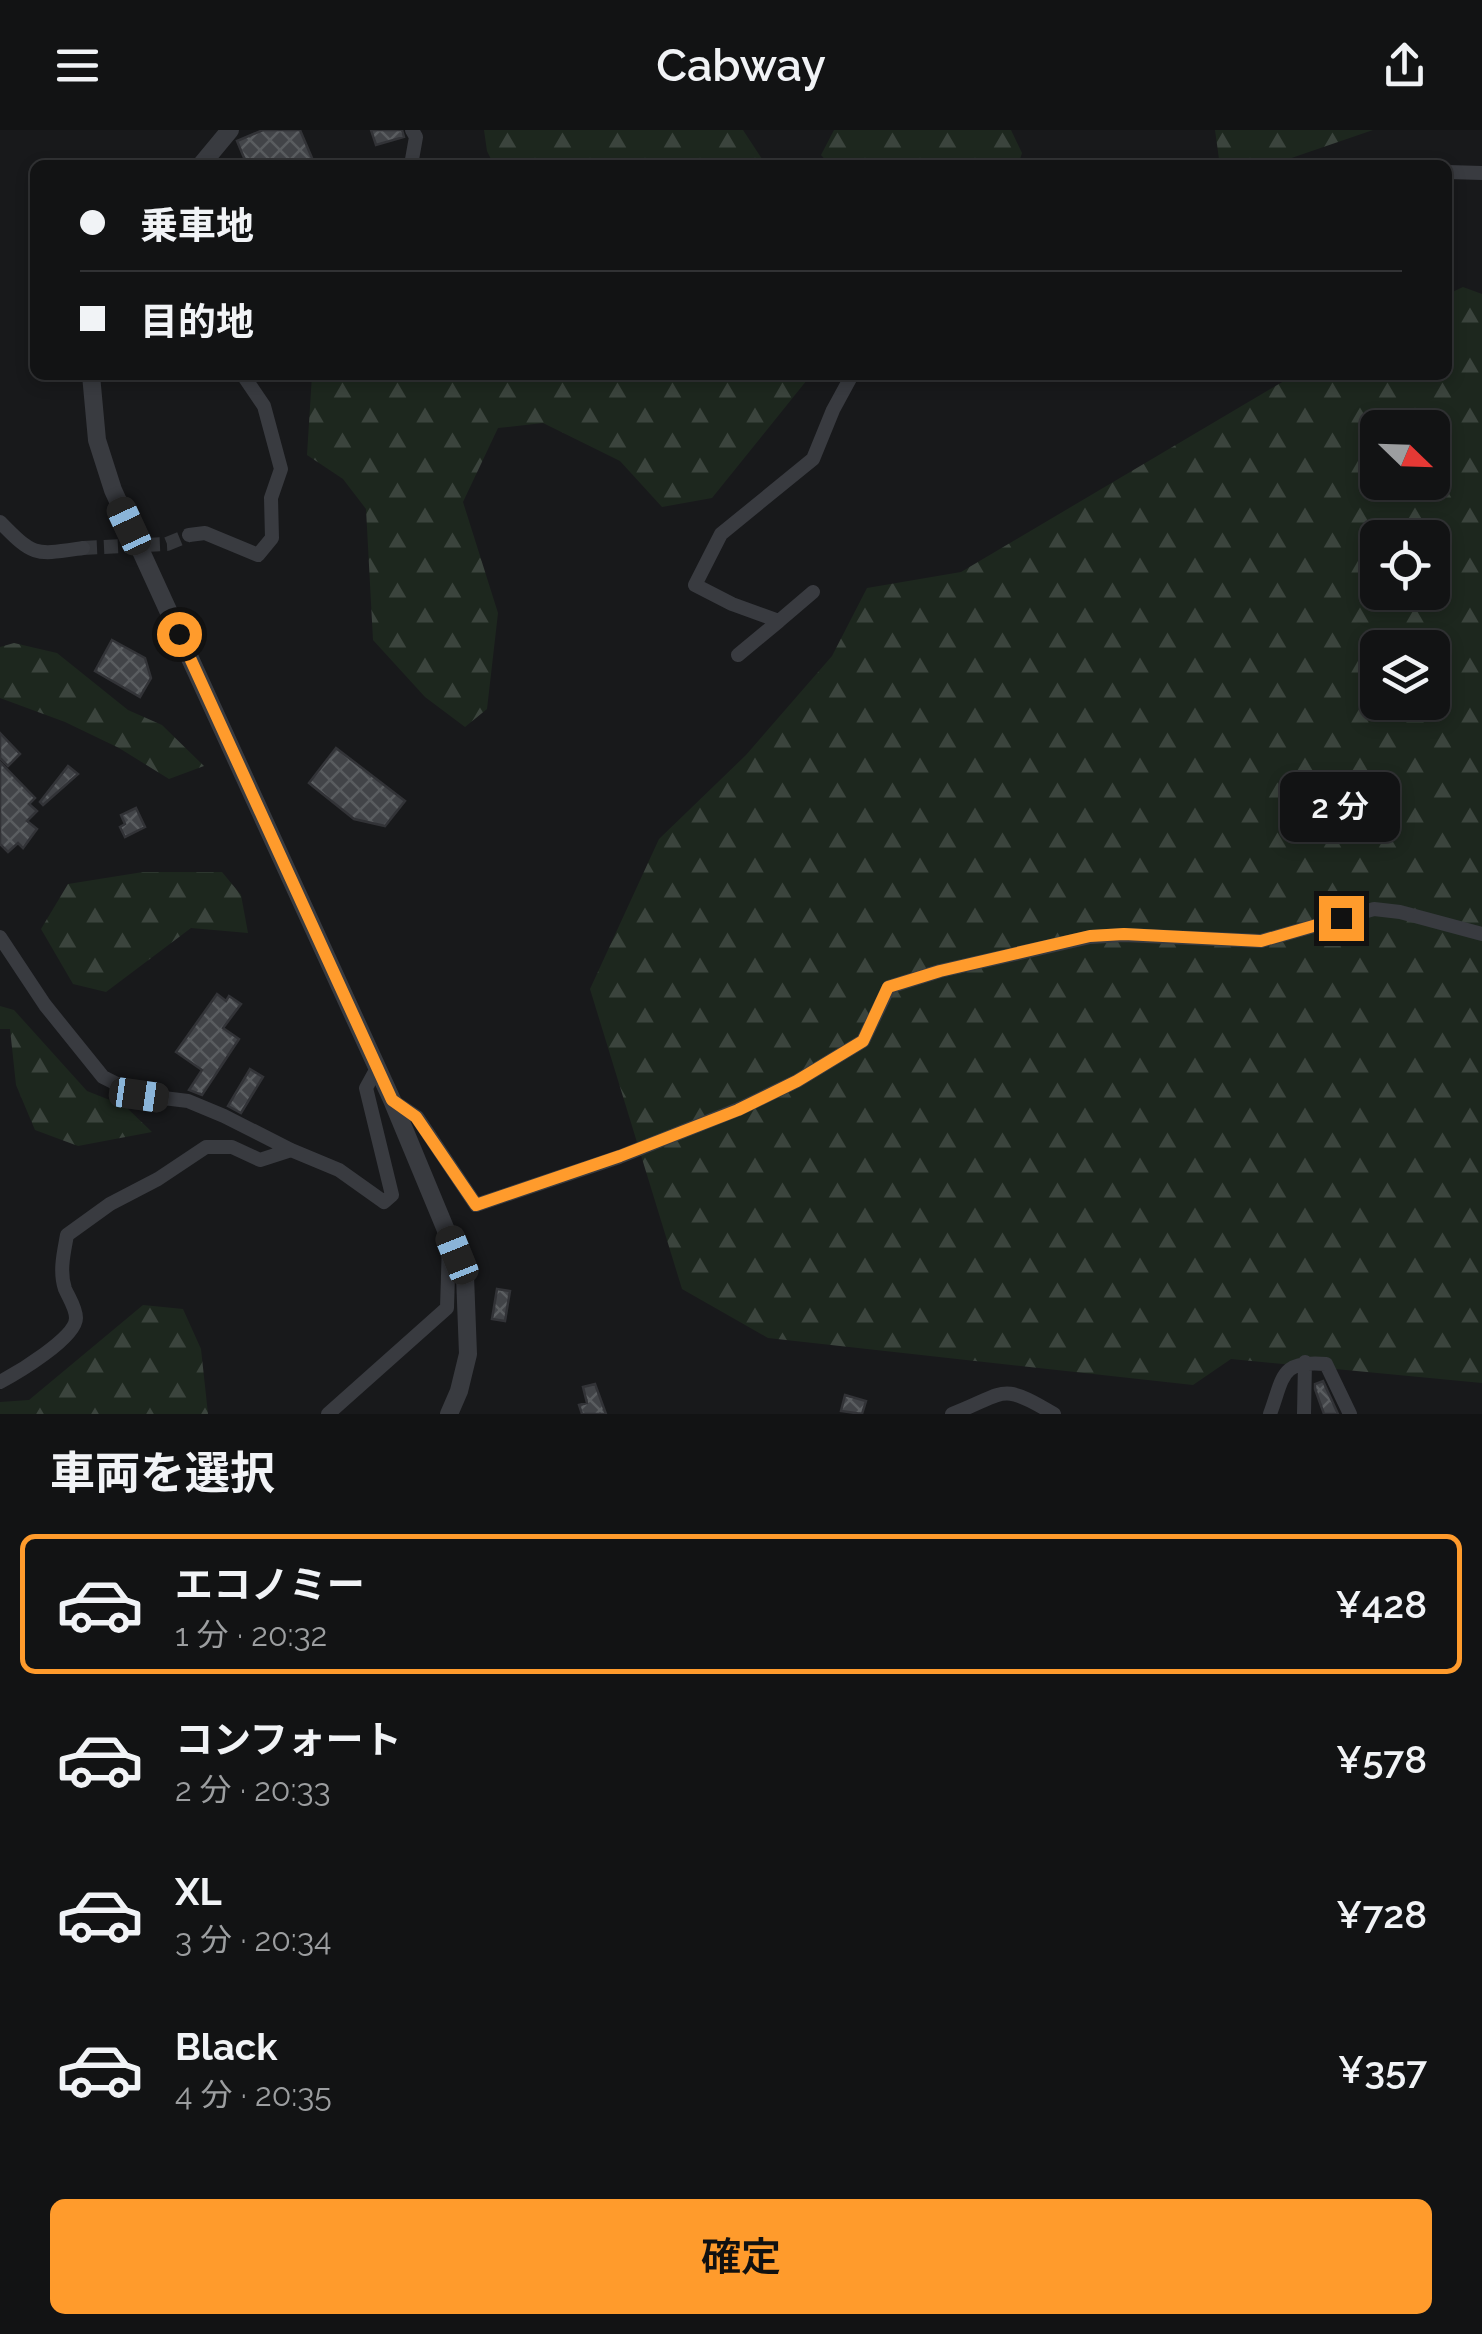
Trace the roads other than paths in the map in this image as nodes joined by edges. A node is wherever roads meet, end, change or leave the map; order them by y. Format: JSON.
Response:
{"nodes":[{"id":1,"x":230,"y":130,"type":"edge"},
{"id":2,"x":414,"y":133,"type":"edge"},
{"id":3,"x":205,"y":160,"type":"edge"},
{"id":4,"x":399,"y":160,"type":"edge"},
{"id":5,"x":412,"y":160,"type":"edge"},
{"id":6,"x":1452,"y":172,"type":"edge"},
{"id":7,"x":1482,"y":173,"type":"edge"},
{"id":8,"x":91,"y":380,"type":"edge"},
{"id":9,"x":246,"y":380,"type":"edge"},
{"id":10,"x":849,"y":380,"type":"edge"},
{"id":11,"x":0,"y":522,"type":"edge"},
{"id":12,"x":188,"y":535,"type":"tunnel mouth"},
{"id":13,"x":83,"y":548,"type":"tunnel mouth"},
{"id":14,"x":813,"y":592,"type":"dead end"},
{"id":15,"x":778,"y":620,"type":"junction"},
{"id":16,"x":738,"y":655,"type":"dead end"},
{"id":17,"x":1482,"y":934,"type":"edge"},
{"id":18,"x":0,"y":937,"type":"edge"},
{"id":19,"x":376,"y":1068,"type":"junction"},
{"id":20,"x":392,"y":1100,"type":"junction"},
{"id":21,"x":290,"y":1150,"type":"junction"},
{"id":22,"x":449,"y":1235,"type":"junction"},
{"id":23,"x":1305,"y":1362,"type":"junction"},
{"id":24,"x":0,"y":1382,"type":"edge"},
{"id":25,"x":973,"y":1410,"type":"edge"},
{"id":26,"x":328,"y":1414,"type":"edge"},
{"id":27,"x":449,"y":1414,"type":"edge"},
{"id":28,"x":952,"y":1414,"type":"edge"},
{"id":29,"x":1054,"y":1414,"type":"edge"},
{"id":30,"x":1270,"y":1414,"type":"edge"},
{"id":31,"x":1304,"y":1414,"type":"edge"},
{"id":32,"x":1350,"y":1414,"type":"edge"}],
"edges":[{"from":1,"to":3,"type":"street"},
{"from":2,"to":4,"type":"street"},
{"from":2,"to":5,"type":"street"},
{"from":6,"to":7,"type":"street"},
{"from":8,"to":19,"type":"street"},
{"from":9,"to":12,"type":"street"},
{"from":10,"to":15,"type":"street"},
{"from":11,"to":13,"type":"street"},
{"from":14,"to":15,"type":"street"},
{"from":15,"to":16,"type":"street"},
{"from":17,"to":20,"type":"street"},
{"from":18,"to":21,"type":"street"},
{"from":19,"to":20,"type":"street"},
{"from":19,"to":21,"type":"street"},
{"from":20,"to":22,"type":"street"},
{"from":21,"to":24,"type":"street"},
{"from":22,"to":26,"type":"street"},
{"from":22,"to":27,"type":"street"},
{"from":23,"to":30,"type":"street"},
{"from":23,"to":31,"type":"street"},
{"from":23,"to":32,"type":"street"},
{"from":25,"to":28,"type":"street"},
{"from":25,"to":29,"type":"street"}]}
